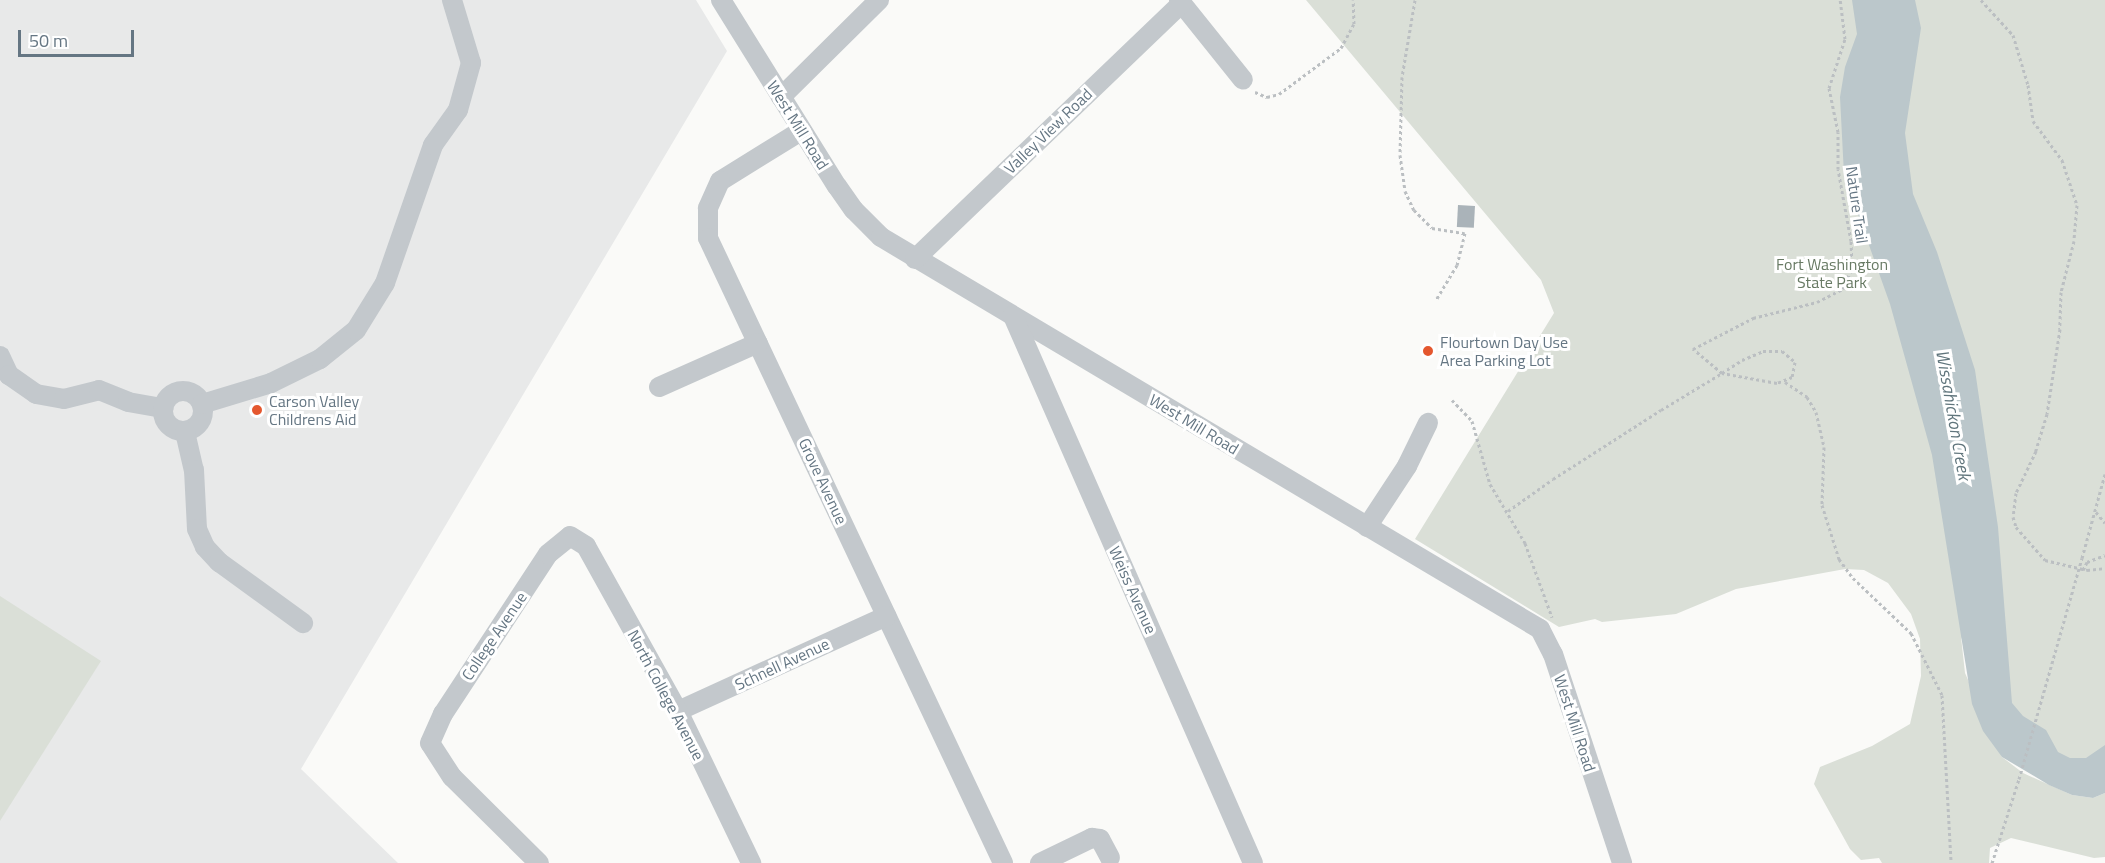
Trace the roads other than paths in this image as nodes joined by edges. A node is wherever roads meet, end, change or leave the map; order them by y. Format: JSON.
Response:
{"nodes":[{"id":1,"x":452,"y":0,"type":"edge"},
{"id":2,"x":721,"y":0,"type":"edge"},
{"id":3,"x":879,"y":0,"type":"edge"},
{"id":4,"x":1180,"y":2,"type":"edge"},
{"id":5,"x":1243,"y":80,"type":"road end"},
{"id":6,"x":781,"y":97,"type":"junction"},
{"id":7,"x":801,"y":131,"type":"junction"},
{"id":8,"x":915,"y":259,"type":"junction"},
{"id":9,"x":1013,"y":316,"type":"junction"},
{"id":10,"x":758,"y":343,"type":"junction"},
{"id":11,"x":0,"y":356,"type":"edge"},
{"id":12,"x":659,"y":387,"type":"dead end"},
{"id":13,"x":202,"y":404,"type":"junction"},
{"id":14,"x":163,"y":408,"type":"junction"},
{"id":15,"x":1428,"y":423,"type":"dead end"},
{"id":16,"x":186,"y":432,"type":"junction"},
{"id":17,"x":1367,"y":527,"type":"junction"},
{"id":18,"x":570,"y":536,"type":"joint"},
{"id":19,"x":886,"y":616,"type":"junction"},
{"id":20,"x":303,"y":623,"type":"dead end"},
{"id":21,"x":678,"y":711,"type":"junction"},
{"id":22,"x":1110,"y":858,"type":"dead end"},
{"id":23,"x":539,"y":863,"type":"edge"},
{"id":24,"x":751,"y":863,"type":"edge"},
{"id":25,"x":1003,"y":863,"type":"edge"},
{"id":26,"x":1040,"y":863,"type":"edge"},
{"id":27,"x":1253,"y":863,"type":"edge"},
{"id":28,"x":1622,"y":863,"type":"edge"}],
"edges":[{"from":1,"to":13,"type":"street"},
{"from":2,"to":6,"type":"street","name":"West Mill Road"},
{"from":3,"to":6,"type":"street"},
{"from":4,"to":5,"type":"street"},
{"from":4,"to":8,"type":"street","name":"Valley View Road"},
{"from":6,"to":7,"type":"street","name":"West Mill Road"},
{"from":7,"to":8,"type":"street","name":"West Mill Road"},
{"from":7,"to":10,"type":"street","name":"Grove Avenue"},
{"from":8,"to":9,"type":"street","name":"West Mill Road"},
{"from":9,"to":17,"type":"street","name":"West Mill Road"},
{"from":9,"to":27,"type":"street","name":"Weiss Avenue"},
{"from":10,"to":12,"type":"street"},
{"from":10,"to":19,"type":"street","name":"Grove Avenue"},
{"from":11,"to":14,"type":"street"},
{"from":13,"to":14,"type":"street"},
{"from":13,"to":16,"type":"street"},
{"from":14,"to":16,"type":"street"},
{"from":15,"to":17,"type":"street"},
{"from":16,"to":20,"type":"street"},
{"from":17,"to":28,"type":"street","name":"West Mill Road"},
{"from":18,"to":21,"type":"street","name":"North College Avenue"},
{"from":18,"to":23,"type":"street","name":"College Avenue"},
{"from":19,"to":21,"type":"street","name":"Schnell Avenue"},
{"from":19,"to":25,"type":"street","name":"Grove Avenue"},
{"from":21,"to":24,"type":"street","name":"North College Avenue"},
{"from":22,"to":26,"type":"street"}]}
